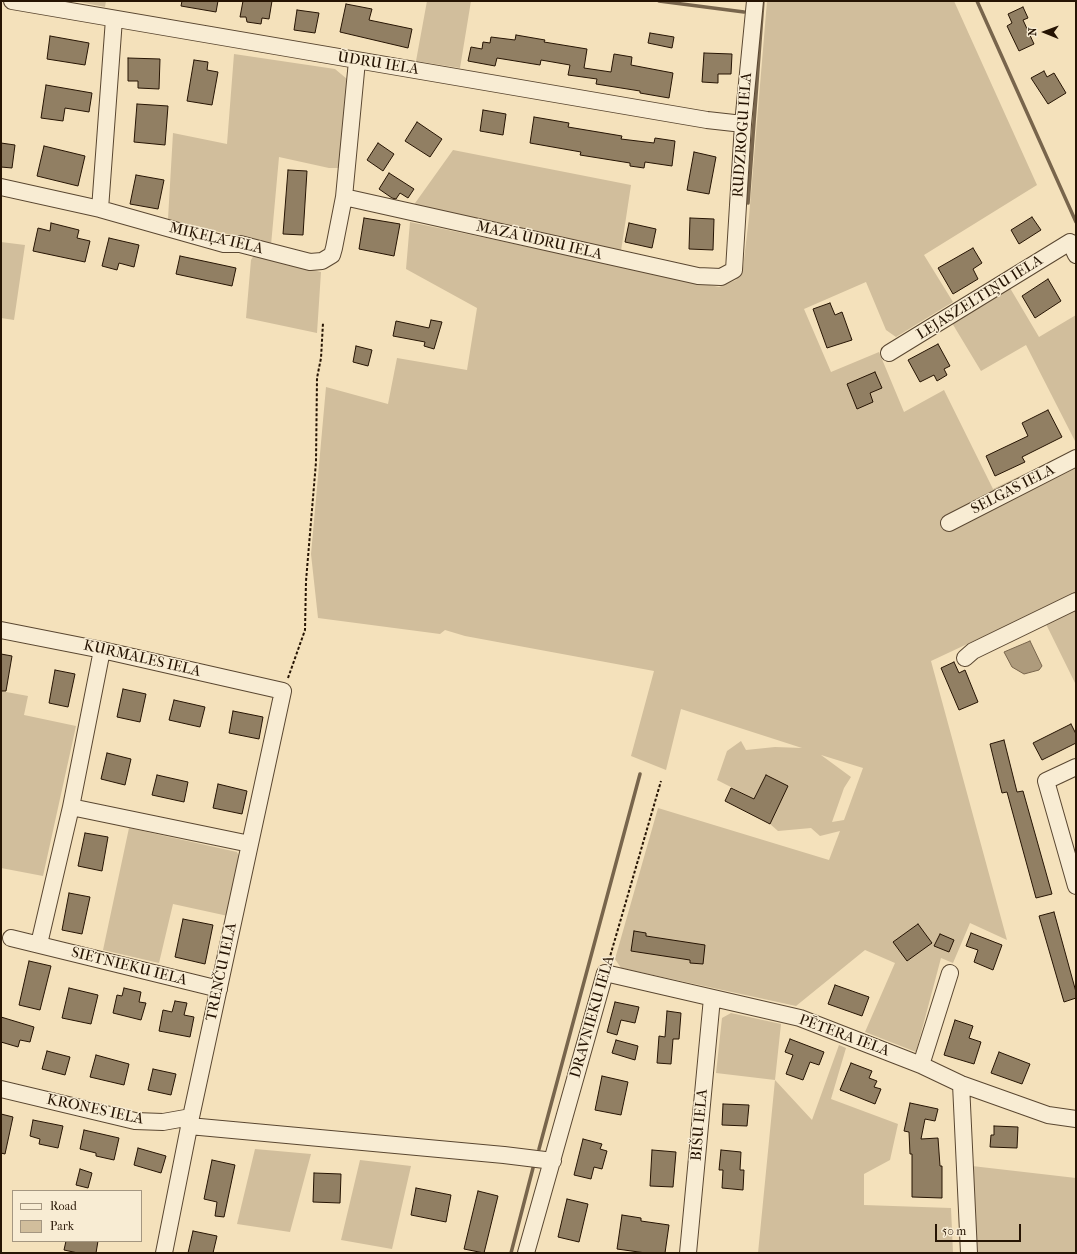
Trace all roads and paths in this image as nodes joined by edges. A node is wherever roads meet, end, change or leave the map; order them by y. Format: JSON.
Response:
{"nodes":[{"id":1,"x":12,"y":1,"type":"edge"},
{"id":2,"x":755,"y":1,"type":"edge"},
{"id":3,"x":114,"y":19,"type":"junction"},
{"id":4,"x":357,"y":60,"type":"junction"},
{"id":5,"x":743,"y":124,"type":"junction"},
{"id":6,"x":1,"y":187,"type":"edge"},
{"id":7,"x":344,"y":197,"type":"junction"},
{"id":8,"x":100,"y":210,"type":"junction"},
{"id":9,"x":1073,"y":248,"type":"edge"},
{"id":10,"x":734,"y":270,"type":"joint"},
{"id":11,"x":323,"y":323,"type":"dead end"},
{"id":12,"x":889,"y":354,"type":"dead end"},
{"id":13,"x":1076,"y":458,"type":"edge"},
{"id":14,"x":950,"y":523,"type":"dead end"},
{"id":15,"x":1076,"y":601,"type":"edge"},
{"id":16,"x":1,"y":630,"type":"edge"},
{"id":17,"x":102,"y":650,"type":"junction"},
{"id":18,"x":964,"y":658,"type":"dead end"},
{"id":19,"x":283,"y":691,"type":"junction"},
{"id":20,"x":1076,"y":767,"type":"edge"},
{"id":21,"x":660,"y":781,"type":"dead end"},
{"id":22,"x":71,"y":807,"type":"junction"},
{"id":23,"x":250,"y":844,"type":"junction"},
{"id":24,"x":1076,"y":886,"type":"edge"},
{"id":25,"x":11,"y":938,"type":"dead end"},
{"id":26,"x":39,"y":944,"type":"junction"},
{"id":27,"x":605,"y":973,"type":"junction"},
{"id":28,"x":950,"y":973,"type":"dead end"},
{"id":29,"x":219,"y":989,"type":"junction"},
{"id":30,"x":712,"y":998,"type":"junction"},
{"id":31,"x":921,"y":1065,"type":"junction"},
{"id":32,"x":961,"y":1084,"type":"junction"},
{"id":33,"x":1,"y":1089,"type":"edge"},
{"id":34,"x":1076,"y":1119,"type":"edge"},
{"id":35,"x":190,"y":1122,"type":"junction"},
{"id":36,"x":553,"y":1161,"type":"junction"},
{"id":37,"x":164,"y":1253,"type":"edge"},
{"id":38,"x":526,"y":1253,"type":"edge"},
{"id":39,"x":688,"y":1253,"type":"edge"},
{"id":40,"x":969,"y":1253,"type":"edge"}],
"edges":[{"from":1,"to":3,"type":"street","name":"ŪDRU IELA"},
{"from":2,"to":5,"type":"street","name":"RUDZROGU IELA"},
{"from":3,"to":4,"type":"street","name":"ŪDRU IELA"},
{"from":3,"to":8,"type":"street"},
{"from":4,"to":5,"type":"street","name":"ŪDRU IELA"},
{"from":4,"to":7,"type":"street"},
{"from":5,"to":10,"type":"street","name":"RUDZROGU IELA"},
{"from":6,"to":8,"type":"street","name":"MIĶEĻA IELA"},
{"from":7,"to":8,"type":"street","name":"MIĶEĻA IELA"},
{"from":7,"to":10,"type":"street","name":"MAZĀ ŪDRU IELA"},
{"from":9,"to":12,"type":"street","name":"LEJASZELTIŅU IELA"},
{"from":11,"to":19,"type":"path"},
{"from":13,"to":14,"type":"street","name":"SELGAS IELA"},
{"from":15,"to":18,"type":"street"},
{"from":16,"to":17,"type":"street","name":"KURMALES IELA"},
{"from":17,"to":19,"type":"street","name":"KURMALES IELA"},
{"from":17,"to":22,"type":"street"},
{"from":19,"to":23,"type":"street","name":"TRENČU IELA"},
{"from":20,"to":24,"type":"street"},
{"from":21,"to":27,"type":"path","name":"DRAVNIEKU IELA"},
{"from":22,"to":23,"type":"street"},
{"from":22,"to":26,"type":"street"},
{"from":23,"to":29,"type":"street","name":"TRENČU IELA"},
{"from":25,"to":26,"type":"street","name":"SIETNIEKU IELA"},
{"from":26,"to":29,"type":"street","name":"SIETNIEKU IELA"},
{"from":27,"to":30,"type":"street","name":"PĒTERA IELA"},
{"from":27,"to":36,"type":"street","name":"DRAVNIEKU IELA"},
{"from":28,"to":31,"type":"street"},
{"from":29,"to":35,"type":"street","name":"TRENČU IELA"},
{"from":30,"to":31,"type":"street","name":"PĒTERA IELA"},
{"from":30,"to":39,"type":"street","name":"BIŠU IELA"},
{"from":31,"to":32,"type":"street","name":"PĒTERA IELA"},
{"from":32,"to":34,"type":"street","name":"PĒTERA IELA"},
{"from":32,"to":40,"type":"street"},
{"from":33,"to":35,"type":"street","name":"KRONES IELA"},
{"from":35,"to":36,"type":"street","name":"KRONES IELA"},
{"from":35,"to":37,"type":"street","name":"TRENČU IELA"},
{"from":36,"to":38,"type":"street","name":"DRAVNIEKU IELA"}]}
